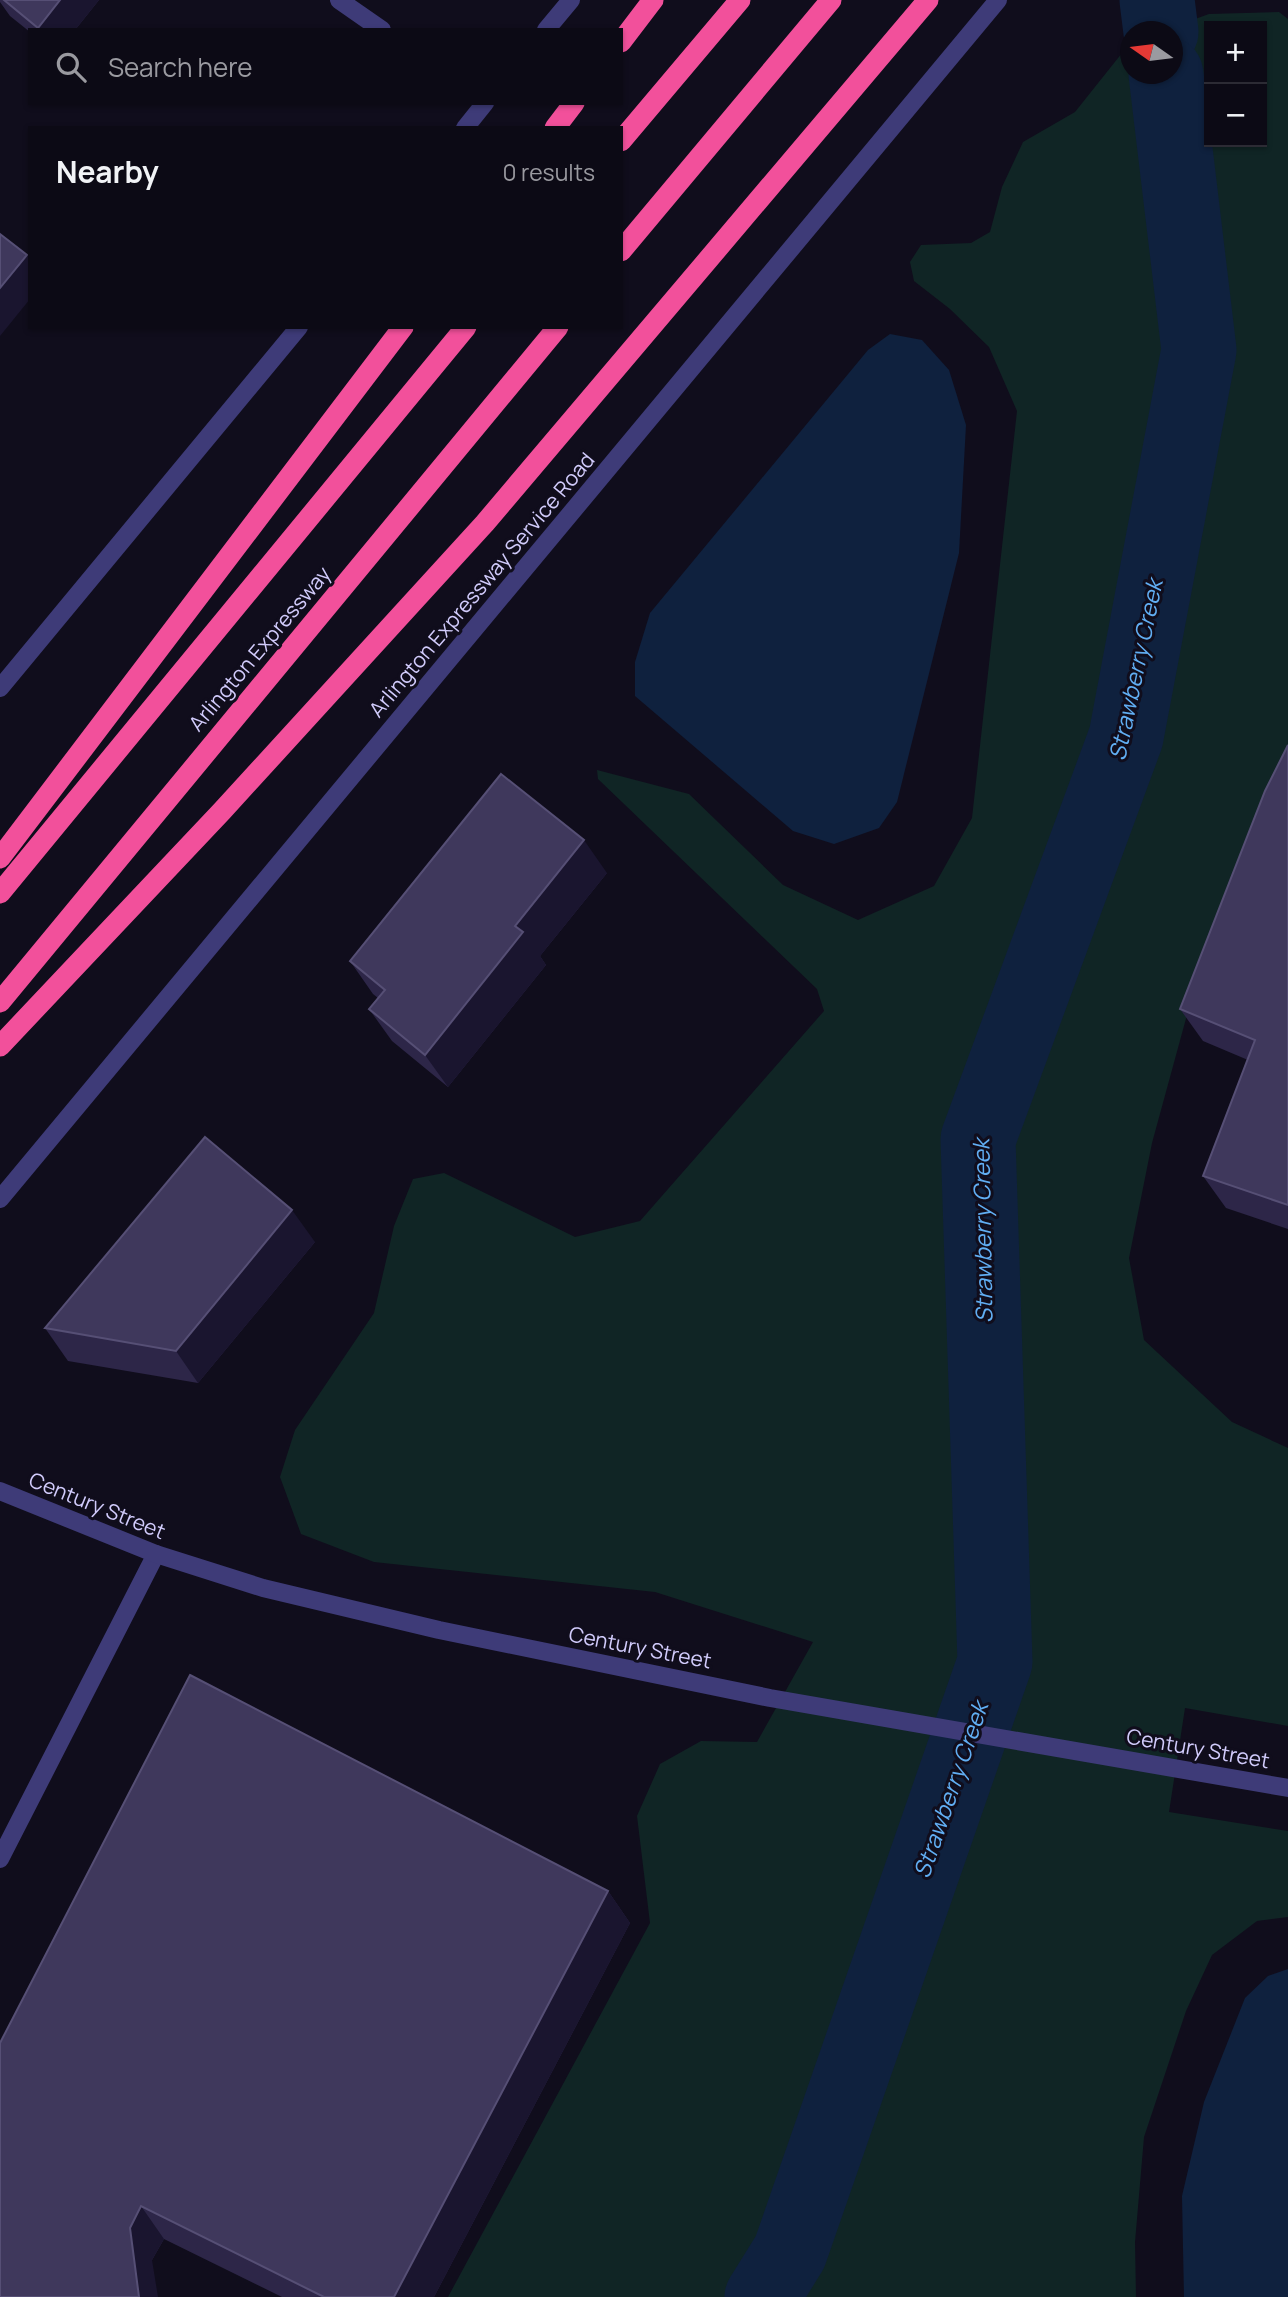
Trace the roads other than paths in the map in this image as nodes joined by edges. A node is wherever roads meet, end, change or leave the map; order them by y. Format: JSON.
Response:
{"nodes":[{"id":1,"x":339,"y":0,"type":"edge"},
{"id":2,"x":571,"y":0,"type":"edge"},
{"id":3,"x":653,"y":0,"type":"edge"},
{"id":4,"x":740,"y":0,"type":"edge"},
{"id":5,"x":831,"y":0,"type":"edge"},
{"id":6,"x":928,"y":0,"type":"edge"},
{"id":7,"x":998,"y":0,"type":"edge"},
{"id":8,"x":379,"y":28,"type":"edge"},
{"id":9,"x":548,"y":28,"type":"edge"},
{"id":10,"x":623,"y":39,"type":"edge"},
{"id":11,"x":483,"y":105,"type":"edge"},
{"id":12,"x":572,"y":105,"type":"edge"},
{"id":13,"x":467,"y":126,"type":"edge"},
{"id":14,"x":557,"y":126,"type":"edge"},
{"id":15,"x":623,"y":139,"type":"edge"},
{"id":16,"x":623,"y":249,"type":"edge"},
{"id":17,"x":297,"y":329,"type":"edge"},
{"id":18,"x":401,"y":329,"type":"edge"},
{"id":19,"x":464,"y":329,"type":"edge"},
{"id":20,"x":556,"y":329,"type":"edge"},
{"id":21,"x":0,"y":688,"type":"edge"},
{"id":22,"x":0,"y":858,"type":"edge"},
{"id":23,"x":0,"y":893,"type":"edge"},
{"id":24,"x":0,"y":1002,"type":"edge"},
{"id":25,"x":0,"y":1046,"type":"edge"},
{"id":26,"x":0,"y":1199,"type":"edge"},
{"id":27,"x":0,"y":1491,"type":"edge"},
{"id":28,"x":156,"y":1554,"type":"junction"},
{"id":29,"x":1288,"y":1788,"type":"edge"},
{"id":30,"x":0,"y":1859,"type":"edge"}],
"edges":[{"from":1,"to":8,"type":"street"},
{"from":2,"to":9,"type":"street"},
{"from":3,"to":10,"type":"highway"},
{"from":4,"to":15,"type":"highway"},
{"from":5,"to":16,"type":"highway"},
{"from":6,"to":25,"type":"highway"},
{"from":7,"to":26,"type":"street","name":"Arlington Expressway Service Road"},
{"from":11,"to":13,"type":"street"},
{"from":12,"to":14,"type":"highway"},
{"from":17,"to":21,"type":"street"},
{"from":18,"to":22,"type":"highway"},
{"from":19,"to":23,"type":"highway"},
{"from":20,"to":24,"type":"highway","name":"Arlington Expressway"},
{"from":27,"to":28,"type":"street","name":"Century Street"},
{"from":28,"to":29,"type":"street","name":"Century Street"},
{"from":28,"to":30,"type":"street"}]}
